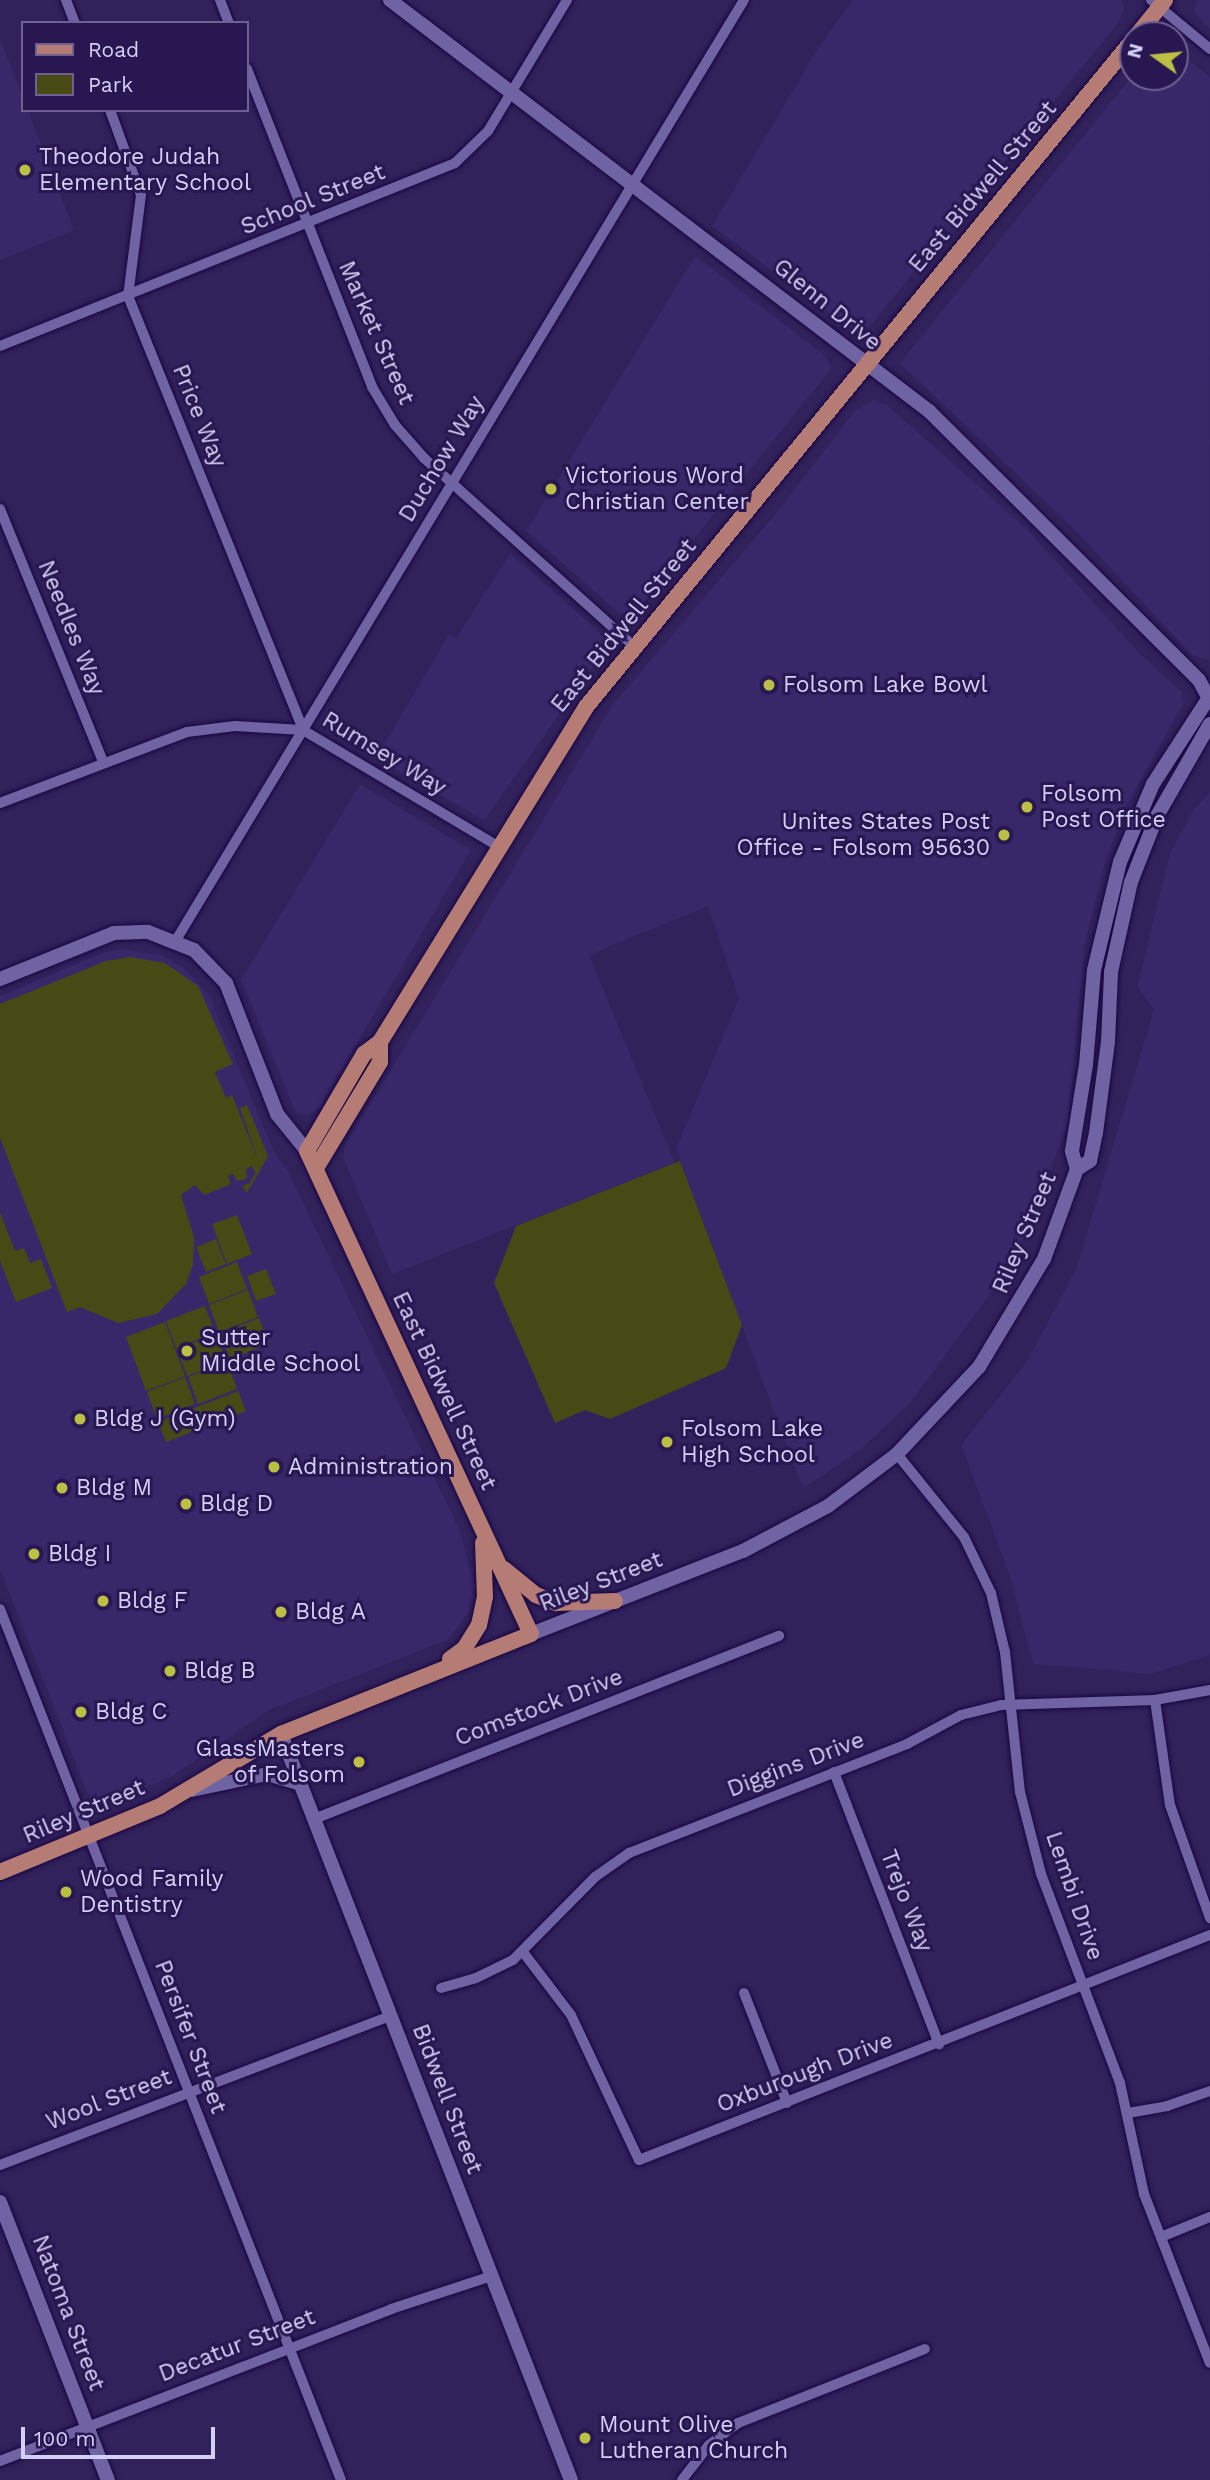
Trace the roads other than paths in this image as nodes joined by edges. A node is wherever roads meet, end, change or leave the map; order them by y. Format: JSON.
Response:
{"nodes":[{"id":1,"x":66,"y":0,"type":"edge"},
{"id":2,"x":220,"y":0,"type":"edge"},
{"id":3,"x":567,"y":0,"type":"edge"},
{"id":4,"x":744,"y":0,"type":"edge"},
{"id":5,"x":395,"y":2,"type":"edge"},
{"id":6,"x":1158,"y":2,"type":"edge"},
{"id":7,"x":74,"y":21,"type":"edge"},
{"id":8,"x":228,"y":21,"type":"edge"},
{"id":9,"x":1146,"y":21,"type":"edge"},
{"id":10,"x":1210,"y":49,"type":"edge"},
{"id":11,"x":1119,"y":57,"type":"edge"},
{"id":12,"x":248,"y":72,"type":"edge"},
{"id":13,"x":512,"y":93,"type":"junction"},
{"id":14,"x":111,"y":112,"type":"edge"},
{"id":15,"x":632,"y":184,"type":"junction"},
{"id":16,"x":308,"y":224,"type":"junction"},
{"id":17,"x":128,"y":296,"type":"junction"},
{"id":18,"x":0,"y":346,"type":"edge"},
{"id":19,"x":866,"y":365,"type":"junction"},
{"id":20,"x":452,"y":482,"type":"junction"},
{"id":21,"x":0,"y":509,"type":"edge"},
{"id":22,"x":635,"y":647,"type":"junction"},
{"id":23,"x":1208,"y":693,"type":"edge"},
{"id":24,"x":1210,"y":724,"type":"edge"},
{"id":25,"x":303,"y":730,"type":"junction"},
{"id":26,"x":103,"y":762,"type":"junction"},
{"id":27,"x":0,"y":803,"type":"edge"},
{"id":28,"x":499,"y":847,"type":"junction"},
{"id":29,"x":176,"y":940,"type":"junction"},
{"id":30,"x":0,"y":979,"type":"edge"},
{"id":31,"x":1089,"y":1028,"type":"junction"},
{"id":32,"x":380,"y":1042,"type":"junction"},
{"id":33,"x":1096,"y":1133,"type":"junction"},
{"id":34,"x":307,"y":1151,"type":"junction"},
{"id":35,"x":316,"y":1168,"type":"junction"},
{"id":36,"x":1077,"y":1169,"type":"junction"},
{"id":37,"x":897,"y":1454,"type":"junction"},
{"id":38,"x":474,"y":1511,"type":"junction"},
{"id":39,"x":499,"y":1565,"type":"junction"},
{"id":40,"x":615,"y":1601,"type":"junction"},
{"id":41,"x":0,"y":1609,"type":"edge"},
{"id":42,"x":531,"y":1634,"type":"junction"},
{"id":43,"x":779,"y":1636,"type":"dead end"},
{"id":44,"x":416,"y":1679,"type":"junction"},
{"id":45,"x":1210,"y":1690,"type":"edge"},
{"id":46,"x":1155,"y":1700,"type":"junction"},
{"id":47,"x":1009,"y":1704,"type":"junction"},
{"id":48,"x":281,"y":1734,"type":"junction"},
{"id":49,"x":834,"y":1772,"type":"junction"},
{"id":50,"x":301,"y":1784,"type":"junction"},
{"id":51,"x":187,"y":1791,"type":"junction"},
{"id":52,"x":314,"y":1819,"type":"junction"},
{"id":53,"x":87,"y":1837,"type":"junction"},
{"id":54,"x":0,"y":1872,"type":"edge"},
{"id":55,"x":1210,"y":1918,"type":"edge"},
{"id":56,"x":1210,"y":1935,"type":"edge"},
{"id":57,"x":523,"y":1952,"type":"junction"},
{"id":58,"x":441,"y":1987,"type":"dead end"},
{"id":59,"x":1084,"y":1987,"type":"junction"},
{"id":60,"x":744,"y":1993,"type":"dead end"},
{"id":61,"x":391,"y":2016,"type":"junction"},
{"id":62,"x":939,"y":2044,"type":"junction"},
{"id":63,"x":189,"y":2091,"type":"junction"},
{"id":64,"x":1210,"y":2091,"type":"edge"},
{"id":65,"x":787,"y":2103,"type":"junction"},
{"id":66,"x":1128,"y":2113,"type":"junction"},
{"id":67,"x":0,"y":2165,"type":"edge"},
{"id":68,"x":0,"y":2202,"type":"edge"},
{"id":69,"x":1210,"y":2217,"type":"edge"},
{"id":70,"x":1161,"y":2237,"type":"junction"},
{"id":71,"x":492,"y":2276,"type":"junction"},
{"id":72,"x":1207,"y":2344,"type":"edge"},
{"id":73,"x":290,"y":2348,"type":"junction"},
{"id":74,"x":925,"y":2349,"type":"dead end"},
{"id":75,"x":1210,"y":2363,"type":"edge"},
{"id":76,"x":88,"y":2427,"type":"junction"},
{"id":77,"x":0,"y":2462,"type":"edge"},
{"id":78,"x":108,"y":2480,"type":"edge"},
{"id":79,"x":341,"y":2480,"type":"edge"},
{"id":80,"x":571,"y":2480,"type":"edge"},
{"id":81,"x":682,"y":2480,"type":"edge"}],
"edges":[{"from":1,"to":7,"type":"street"},
{"from":2,"to":8,"type":"street"},
{"from":3,"to":13,"type":"street","name":"School Street"},
{"from":4,"to":15,"type":"street","name":"Duchow Way"},
{"from":5,"to":13,"type":"street","name":"Glenn Drive"},
{"from":6,"to":9,"type":"main road"},
{"from":6,"to":10,"type":"street"},
{"from":11,"to":19,"type":"main road","name":"East Bidwell Street"},
{"from":12,"to":16,"type":"street","name":"Market Street"},
{"from":13,"to":15,"type":"street","name":"Glenn Drive"},
{"from":13,"to":16,"type":"street","name":"School Street"},
{"from":14,"to":17,"type":"street","name":"Price Way"},
{"from":15,"to":19,"type":"street","name":"Glenn Drive"},
{"from":15,"to":20,"type":"street","name":"Duchow Way"},
{"from":16,"to":17,"type":"street","name":"School Street"},
{"from":16,"to":20,"type":"street","name":"Market Street"},
{"from":17,"to":18,"type":"street","name":"School Street"},
{"from":17,"to":25,"type":"street","name":"Price Way"},
{"from":19,"to":22,"type":"main road","name":"East Bidwell Street"},
{"from":19,"to":23,"type":"street","name":"Glenn Drive"},
{"from":20,"to":22,"type":"street","name":"Market Street"},
{"from":20,"to":25,"type":"street","name":"Duchow Way"},
{"from":21,"to":26,"type":"street","name":"Needles Way"},
{"from":22,"to":28,"type":"main road","name":"East Bidwell Street"},
{"from":23,"to":31,"type":"street","name":"Riley Street"},
{"from":24,"to":33,"type":"street","name":"Riley Street"},
{"from":25,"to":26,"type":"street","name":"Rumsey Way"},
{"from":25,"to":28,"type":"street","name":"Rumsey Way"},
{"from":25,"to":29,"type":"street","name":"Duchow Way"},
{"from":26,"to":27,"type":"street","name":"Rumsey Way"},
{"from":28,"to":32,"type":"main road","name":"East Bidwell Street"},
{"from":29,"to":30,"type":"street"},
{"from":29,"to":34,"type":"street"},
{"from":31,"to":33,"type":"street"},
{"from":31,"to":36,"type":"street","name":"Riley Street"},
{"from":32,"to":34,"type":"main road","name":"East Bidwell Street"},
{"from":32,"to":35,"type":"main road","name":"East Bidwell Street"},
{"from":33,"to":36,"type":"street","name":"Riley Street"},
{"from":34,"to":35,"type":"main road","name":"East Bidwell Street"},
{"from":35,"to":38,"type":"main road","name":"East Bidwell Street"},
{"from":36,"to":37,"type":"street","name":"Riley Street"},
{"from":37,"to":40,"type":"street","name":"Riley Street"},
{"from":37,"to":47,"type":"street","name":"Lembi Drive"},
{"from":38,"to":39,"type":"main road","name":"East Bidwell Street"},
{"from":38,"to":44,"type":"main road"},
{"from":39,"to":40,"type":"main road"},
{"from":39,"to":42,"type":"main road","name":"East Bidwell Street"},
{"from":40,"to":42,"type":"street","name":"Riley Street"},
{"from":41,"to":53,"type":"street","name":"Persifer Street"},
{"from":42,"to":44,"type":"main road","name":"Riley Street"},
{"from":43,"to":52,"type":"street","name":"Comstock Drive"},
{"from":44,"to":48,"type":"main road","name":"Riley Street"},
{"from":45,"to":46,"type":"street","name":"Diggins Drive"},
{"from":46,"to":47,"type":"street","name":"Diggins Drive"},
{"from":46,"to":55,"type":"street"},
{"from":47,"to":49,"type":"street","name":"Diggins Drive"},
{"from":47,"to":59,"type":"street","name":"Lembi Drive"},
{"from":48,"to":50,"type":"street","name":"Bidwell Street"},
{"from":48,"to":51,"type":"main road","name":"Riley Street"},
{"from":49,"to":57,"type":"street","name":"Diggins Drive"},
{"from":49,"to":62,"type":"street","name":"Trejo Way"},
{"from":50,"to":51,"type":"street"},
{"from":50,"to":52,"type":"street","name":"Bidwell Street"},
{"from":51,"to":53,"type":"main road","name":"Riley Street"},
{"from":52,"to":61,"type":"street","name":"Bidwell Street"},
{"from":53,"to":54,"type":"main road","name":"Riley Street"},
{"from":53,"to":63,"type":"street","name":"Persifer Street"},
{"from":56,"to":59,"type":"street","name":"Oxburough Drive"},
{"from":57,"to":58,"type":"street","name":"Diggins Drive"},
{"from":57,"to":65,"type":"street","name":"Oxburough Drive"},
{"from":59,"to":62,"type":"street","name":"Oxburough Drive"},
{"from":59,"to":66,"type":"street","name":"Lembi Drive"},
{"from":60,"to":65,"type":"street"},
{"from":61,"to":63,"type":"street","name":"Wool Street"},
{"from":61,"to":71,"type":"street","name":"Bidwell Street"},
{"from":62,"to":65,"type":"street","name":"Oxburough Drive"},
{"from":63,"to":67,"type":"street","name":"Wool Street"},
{"from":63,"to":73,"type":"street","name":"Persifer Street"},
{"from":64,"to":66,"type":"street"},
{"from":66,"to":70,"type":"street","name":"Lembi Drive"},
{"from":68,"to":76,"type":"street","name":"Natoma Street"},
{"from":69,"to":70,"type":"street"},
{"from":70,"to":72,"type":"street","name":"Lembi Drive"},
{"from":71,"to":73,"type":"street","name":"Decatur Street"},
{"from":71,"to":80,"type":"street","name":"Bidwell Street"},
{"from":72,"to":75,"type":"street","name":"Lembi Drive"},
{"from":73,"to":76,"type":"street","name":"Decatur Street"},
{"from":73,"to":79,"type":"street","name":"Persifer Street"},
{"from":74,"to":81,"type":"street"},
{"from":76,"to":77,"type":"street","name":"Decatur Street"},
{"from":76,"to":78,"type":"street","name":"Natoma Street"}]}
